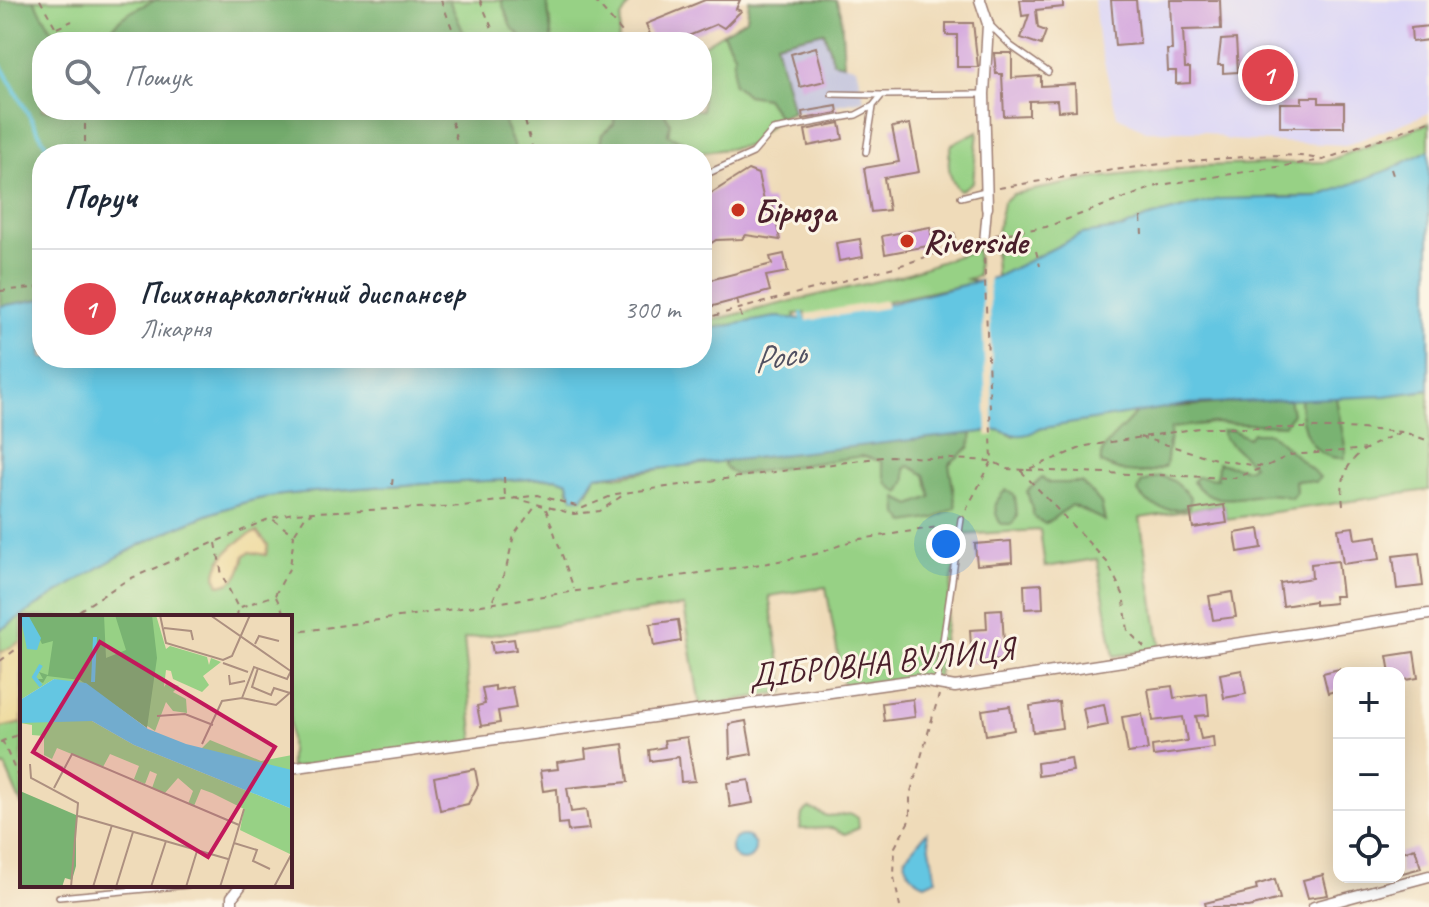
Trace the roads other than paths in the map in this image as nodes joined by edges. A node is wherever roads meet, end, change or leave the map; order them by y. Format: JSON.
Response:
{"nodes":[{"id":1,"x":980,"y":0,"type":"edge"},
{"id":2,"x":988,"y":24,"type":"junction"},
{"id":3,"x":1048,"y":72,"type":"dead end"},
{"id":4,"x":832,"y":94,"type":"dead end"},
{"id":5,"x":984,"y":94,"type":"junction"},
{"id":6,"x":882,"y":95,"type":"junction"},
{"id":7,"x":873,"y":106,"type":"junction"},
{"id":8,"x":866,"y":152,"type":"dead end"},
{"id":9,"x":712,"y":171,"type":"edge"},
{"id":10,"x":986,"y":190,"type":"junction"},
{"id":11,"x":961,"y":197,"type":"dead end"},
{"id":12,"x":987,"y":208,"type":"joint"},
{"id":13,"x":984,"y":240,"type":"road end"},
{"id":14,"x":961,"y":519,"type":"road end"},
{"id":15,"x":1429,"y":614,"type":"edge"},
{"id":16,"x":937,"y":682,"type":"junction"},
{"id":17,"x":292,"y":768,"type":"edge"},
{"id":18,"x":1429,"y":876,"type":"edge"},
{"id":19,"x":166,"y":887,"type":"edge"},
{"id":20,"x":59,"y":897,"type":"dead end"},
{"id":21,"x":1342,"y":904,"type":"edge"},
{"id":22,"x":1314,"y":907,"type":"edge"}],
"edges":[{"from":1,"to":2,"type":"street"},
{"from":2,"to":3,"type":"lane"},
{"from":2,"to":5,"type":"street"},
{"from":4,"to":6,"type":"lane"},
{"from":5,"to":6,"type":"lane"},
{"from":5,"to":10,"type":"street"},
{"from":6,"to":7,"type":"lane"},
{"from":7,"to":8,"type":"lane"},
{"from":7,"to":9,"type":"lane"},
{"from":10,"to":11,"type":"lane"},
{"from":10,"to":12,"type":"street"},
{"from":12,"to":13,"type":"street"},
{"from":14,"to":16,"type":"lane"},
{"from":15,"to":16,"type":"street","name":"ДІБРОВНА ВУЛИЦЯ"},
{"from":16,"to":17,"type":"street","name":"ДІБРОВНА ВУЛИЦЯ"},
{"from":18,"to":21,"type":"street"},
{"from":19,"to":20,"type":"lane"},
{"from":21,"to":22,"type":"street"}]}
